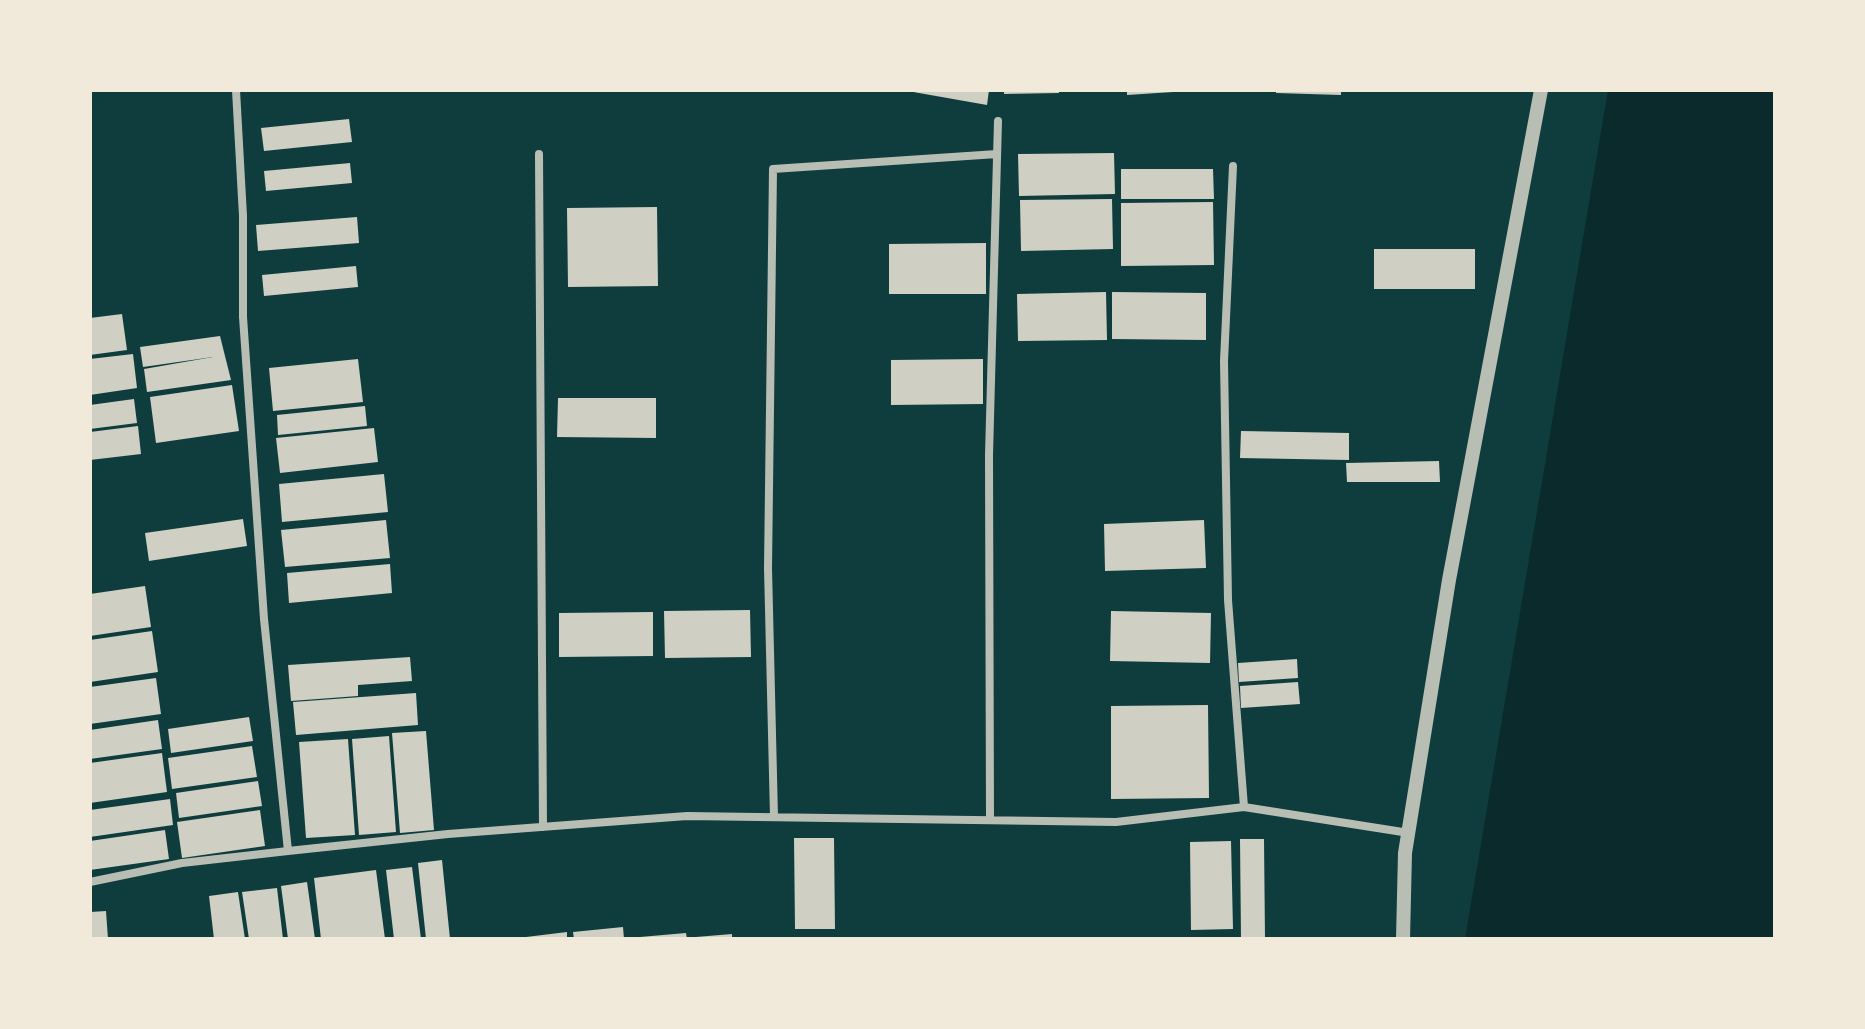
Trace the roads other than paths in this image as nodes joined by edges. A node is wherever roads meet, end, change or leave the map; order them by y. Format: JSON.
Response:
{"nodes":[{"id":1,"x":236,"y":90,"type":"edge"},
{"id":2,"x":1541,"y":90,"type":"edge"},
{"id":3,"x":998,"y":121,"type":"dead end"},
{"id":4,"x":539,"y":154,"type":"dead end"},
{"id":5,"x":997,"y":154,"type":"junction"},
{"id":6,"x":1233,"y":166,"type":"dead end"},
{"id":7,"x":1244,"y":807,"type":"junction"},
{"id":8,"x":774,"y":817,"type":"junction"},
{"id":9,"x":990,"y":820,"type":"junction"},
{"id":10,"x":543,"y":827,"type":"junction"},
{"id":11,"x":1409,"y":833,"type":"junction"},
{"id":12,"x":288,"y":851,"type":"junction"},
{"id":13,"x":90,"y":882,"type":"edge"},
{"id":14,"x":1403,"y":939,"type":"edge"}],
"edges":[{"from":1,"to":12,"type":"street"},
{"from":2,"to":11,"type":"street"},
{"from":3,"to":5,"type":"street"},
{"from":4,"to":10,"type":"street"},
{"from":5,"to":8,"type":"street"},
{"from":5,"to":9,"type":"street"},
{"from":6,"to":7,"type":"street"},
{"from":7,"to":9,"type":"street"},
{"from":7,"to":11,"type":"street"},
{"from":8,"to":9,"type":"street"},
{"from":8,"to":10,"type":"street"},
{"from":10,"to":12,"type":"street"},
{"from":11,"to":14,"type":"street"},
{"from":12,"to":13,"type":"street"}]}
